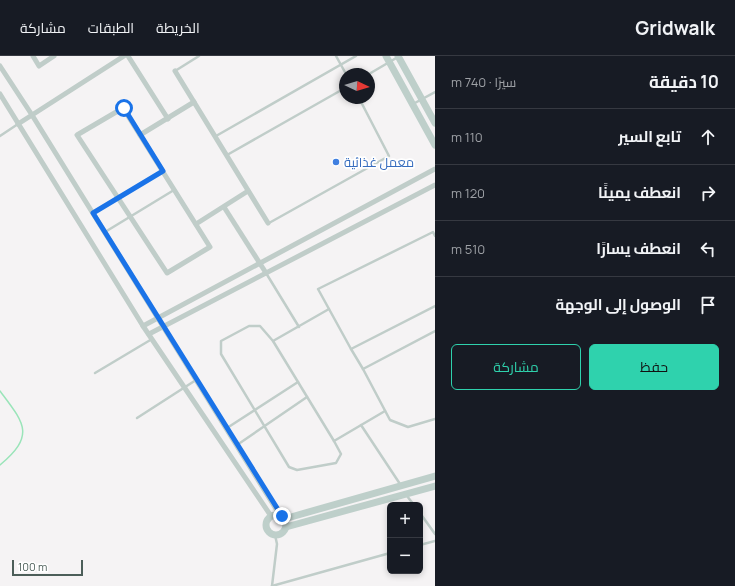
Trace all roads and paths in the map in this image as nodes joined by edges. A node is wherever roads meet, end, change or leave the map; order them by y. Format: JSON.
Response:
{"nodes":[{"id":1,"x":33,"y":56,"type":"edge"},
{"id":2,"x":54,"y":56,"type":"edge"},
{"id":3,"x":124,"y":56,"type":"edge"},
{"id":4,"x":128,"y":56,"type":"edge"},
{"id":5,"x":199,"y":56,"type":"edge"},
{"id":6,"x":336,"y":56,"type":"edge"},
{"id":7,"x":356,"y":56,"type":"edge"},
{"id":8,"x":398,"y":57,"type":"edge"},
{"id":9,"x":388,"y":59,"type":"edge"},
{"id":10,"x":341,"y":64,"type":"junction"},
{"id":11,"x":0,"y":66,"type":"edge"},
{"id":12,"x":343,"y":68,"type":"edge"},
{"id":13,"x":375,"y":69,"type":"edge"},
{"id":14,"x":175,"y":71,"type":"joint"},
{"id":15,"x":339,"y":91,"type":"edge"},
{"id":16,"x":435,"y":92,"type":"edge"},
{"id":17,"x":0,"y":94,"type":"edge"},
{"id":18,"x":422,"y":100,"type":"junction"},
{"id":19,"x":194,"y":102,"type":"junction"},
{"id":20,"x":362,"y":104,"type":"edge"},
{"id":21,"x":413,"y":105,"type":"junction"},
{"id":22,"x":32,"y":115,"type":"junction"},
{"id":23,"x":168,"y":119,"type":"junction"},
{"id":24,"x":435,"y":123,"type":"edge"},
{"id":25,"x":18,"y":124,"type":"junction"},
{"id":26,"x":140,"y":135,"type":"junction"},
{"id":27,"x":0,"y":136,"type":"edge"},
{"id":28,"x":215,"y":137,"type":"junction"},
{"id":29,"x":435,"y":145,"type":"edge"},
{"id":30,"x":226,"y":156,"type":"junction"},
{"id":31,"x":435,"y":170,"type":"edge"},
{"id":32,"x":163,"y":171,"type":"junction"},
{"id":33,"x":435,"y":185,"type":"edge"},
{"id":34,"x":175,"y":189,"type":"junction"},
{"id":35,"x":248,"y":191,"type":"junction"},
{"id":36,"x":118,"y":198,"type":"junction"},
{"id":37,"x":224,"y":206,"type":"junction"},
{"id":38,"x":93,"y":213,"type":"junction"},
{"id":39,"x":130,"y":216,"type":"junction"},
{"id":40,"x":268,"y":223,"type":"joint"},
{"id":41,"x":196,"y":224,"type":"junction"},
{"id":42,"x":105,"y":232,"type":"junction"},
{"id":43,"x":435,"y":236,"type":"edge"},
{"id":44,"x":260,"y":263,"type":"junction"},
{"id":45,"x":266,"y":273,"type":"junction"},
{"id":46,"x":435,"y":306,"type":"edge"},
{"id":47,"x":329,"y":309,"type":"junction"},
{"id":48,"x":158,"y":317,"type":"junction"},
{"id":49,"x":143,"y":326,"type":"junction"},
{"id":50,"x":299,"y":326,"type":"junction"},
{"id":51,"x":164,"y":327,"type":"junction"},
{"id":52,"x":435,"y":330,"type":"edge"},
{"id":53,"x":148,"y":334,"type":"junction"},
{"id":54,"x":152,"y":339,"type":"junction"},
{"id":55,"x":273,"y":341,"type":"junction"},
{"id":56,"x":351,"y":349,"type":"junction"},
{"id":57,"x":363,"y":369,"type":"junction"},
{"id":58,"x":95,"y":373,"type":"dead end"},
{"id":59,"x":197,"y":380,"type":"junction"},
{"id":60,"x":298,"y":382,"type":"junction"},
{"id":61,"x":185,"y":388,"type":"junction"},
{"id":62,"x":308,"y":397,"type":"junction"},
{"id":63,"x":255,"y":410,"type":"junction"},
{"id":64,"x":385,"y":411,"type":"junction"},
{"id":65,"x":136,"y":418,"type":"dead end"},
{"id":66,"x":435,"y":419,"type":"edge"},
{"id":67,"x":361,"y":425,"type":"junction"},
{"id":68,"x":265,"y":426,"type":"junction"},
{"id":69,"x":226,"y":428,"type":"junction"},
{"id":70,"x":334,"y":441,"type":"junction"},
{"id":71,"x":237,"y":445,"type":"junction"},
{"id":72,"x":435,"y":476,"type":"edge"},
{"id":73,"x":401,"y":486,"type":"junction"},
{"id":74,"x":435,"y":486,"type":"edge"},
{"id":75,"x":406,"y":494,"type":"junction"},
{"id":76,"x":412,"y":502,"type":"edge"},
{"id":77,"x":271,"y":516,"type":"junction"},
{"id":78,"x":423,"y":518,"type":"edge"},
{"id":79,"x":284,"y":521,"type":"junction"},
{"id":80,"x":435,"y":534,"type":"edge"},
{"id":81,"x":275,"y":535,"type":"junction"},
{"id":82,"x":435,"y":541,"type":"edge"},
{"id":83,"x":423,"y":544,"type":"edge"},
{"id":84,"x":387,"y":554,"type":"edge"},
{"id":85,"x":272,"y":586,"type":"edge"}],
"edges":[{"from":1,"to":2,"type":"street"},
{"from":3,"to":22,"type":"street"},
{"from":4,"to":23,"type":"street"},
{"from":5,"to":14,"type":"lane"},
{"from":6,"to":10,"type":"lane"},
{"from":7,"to":10,"type":"lane"},
{"from":8,"to":9,"type":"lane"},
{"from":8,"to":18,"type":"street"},
{"from":9,"to":13,"type":"lane"},
{"from":9,"to":21,"type":"street"},
{"from":10,"to":12,"type":"lane"},
{"from":10,"to":28,"type":"lane"},
{"from":11,"to":22,"type":"street"},
{"from":14,"to":19,"type":"street"},
{"from":15,"to":30,"type":"lane"},
{"from":16,"to":18,"type":"lane"},
{"from":17,"to":25,"type":"street"},
{"from":18,"to":21,"type":"lane"},
{"from":18,"to":24,"type":"street"},
{"from":19,"to":23,"type":"street"},
{"from":19,"to":28,"type":"street"},
{"from":20,"to":40,"type":"lane"},
{"from":21,"to":29,"type":"street"},
{"from":22,"to":25,"type":"street"},
{"from":22,"to":38,"type":"street"},
{"from":23,"to":26,"type":"street"},
{"from":25,"to":27,"type":"lane"},
{"from":25,"to":49,"type":"street"},
{"from":26,"to":32,"type":"street"},
{"from":26,"to":36,"type":"street"},
{"from":28,"to":30,"type":"street"},
{"from":30,"to":35,"type":"street"},
{"from":31,"to":44,"type":"street"},
{"from":32,"to":34,"type":"street"},
{"from":32,"to":36,"type":"lane"},
{"from":33,"to":45,"type":"street"},
{"from":34,"to":39,"type":"lane"},
{"from":34,"to":41,"type":"street"},
{"from":35,"to":37,"type":"street"},
{"from":35,"to":40,"type":"street"},
{"from":36,"to":38,"type":"lane"},
{"from":36,"to":39,"type":"street"},
{"from":37,"to":41,"type":"street"},
{"from":37,"to":44,"type":"street"},
{"from":38,"to":42,"type":"street"},
{"from":39,"to":41,"type":"street"},
{"from":39,"to":42,"type":"lane"},
{"from":42,"to":48,"type":"street"},
{"from":43,"to":47,"type":"lane"},
{"from":44,"to":45,"type":"street"},
{"from":44,"to":48,"type":"street"},
{"from":45,"to":50,"type":"lane"},
{"from":45,"to":51,"type":"street"},
{"from":46,"to":56,"type":"lane"},
{"from":47,"to":50,"type":"lane"},
{"from":47,"to":56,"type":"lane"},
{"from":48,"to":49,"type":"street"},
{"from":48,"to":51,"type":"street"},
{"from":49,"to":53,"type":"street"},
{"from":50,"to":55,"type":"lane"},
{"from":51,"to":53,"type":"street"},
{"from":51,"to":59,"type":"street"},
{"from":52,"to":57,"type":"lane"},
{"from":53,"to":54,"type":"street"},
{"from":54,"to":58,"type":"lane"},
{"from":54,"to":61,"type":"street"},
{"from":55,"to":60,"type":"lane"},
{"from":55,"to":63,"type":"lane"},
{"from":56,"to":57,"type":"lane"},
{"from":57,"to":64,"type":"lane"},
{"from":59,"to":61,"type":"lane"},
{"from":59,"to":69,"type":"street"},
{"from":60,"to":62,"type":"lane"},
{"from":60,"to":63,"type":"lane"},
{"from":61,"to":65,"type":"lane"},
{"from":61,"to":77,"type":"street"},
{"from":62,"to":68,"type":"lane"},
{"from":62,"to":70,"type":"lane"},
{"from":63,"to":68,"type":"lane"},
{"from":63,"to":69,"type":"lane"},
{"from":64,"to":66,"type":"lane"},
{"from":64,"to":67,"type":"lane"},
{"from":67,"to":70,"type":"lane"},
{"from":67,"to":73,"type":"lane"},
{"from":68,"to":70,"type":"lane"},
{"from":68,"to":71,"type":"lane"},
{"from":69,"to":71,"type":"street"},
{"from":71,"to":79,"type":"street"},
{"from":72,"to":73,"type":"street"},
{"from":73,"to":75,"type":"lane"},
{"from":73,"to":75,"type":"lane"},
{"from":73,"to":79,"type":"street"},
{"from":74,"to":75,"type":"street"},
{"from":75,"to":76,"type":"lane"},
{"from":75,"to":79,"type":"street"},
{"from":77,"to":79,"type":"street"},
{"from":77,"to":81,"type":"street"},
{"from":78,"to":80,"type":"lane"},
{"from":79,"to":81,"type":"street"},
{"from":81,"to":85,"type":"lane"},
{"from":82,"to":83,"type":"lane"},
{"from":84,"to":85,"type":"lane"}]}
